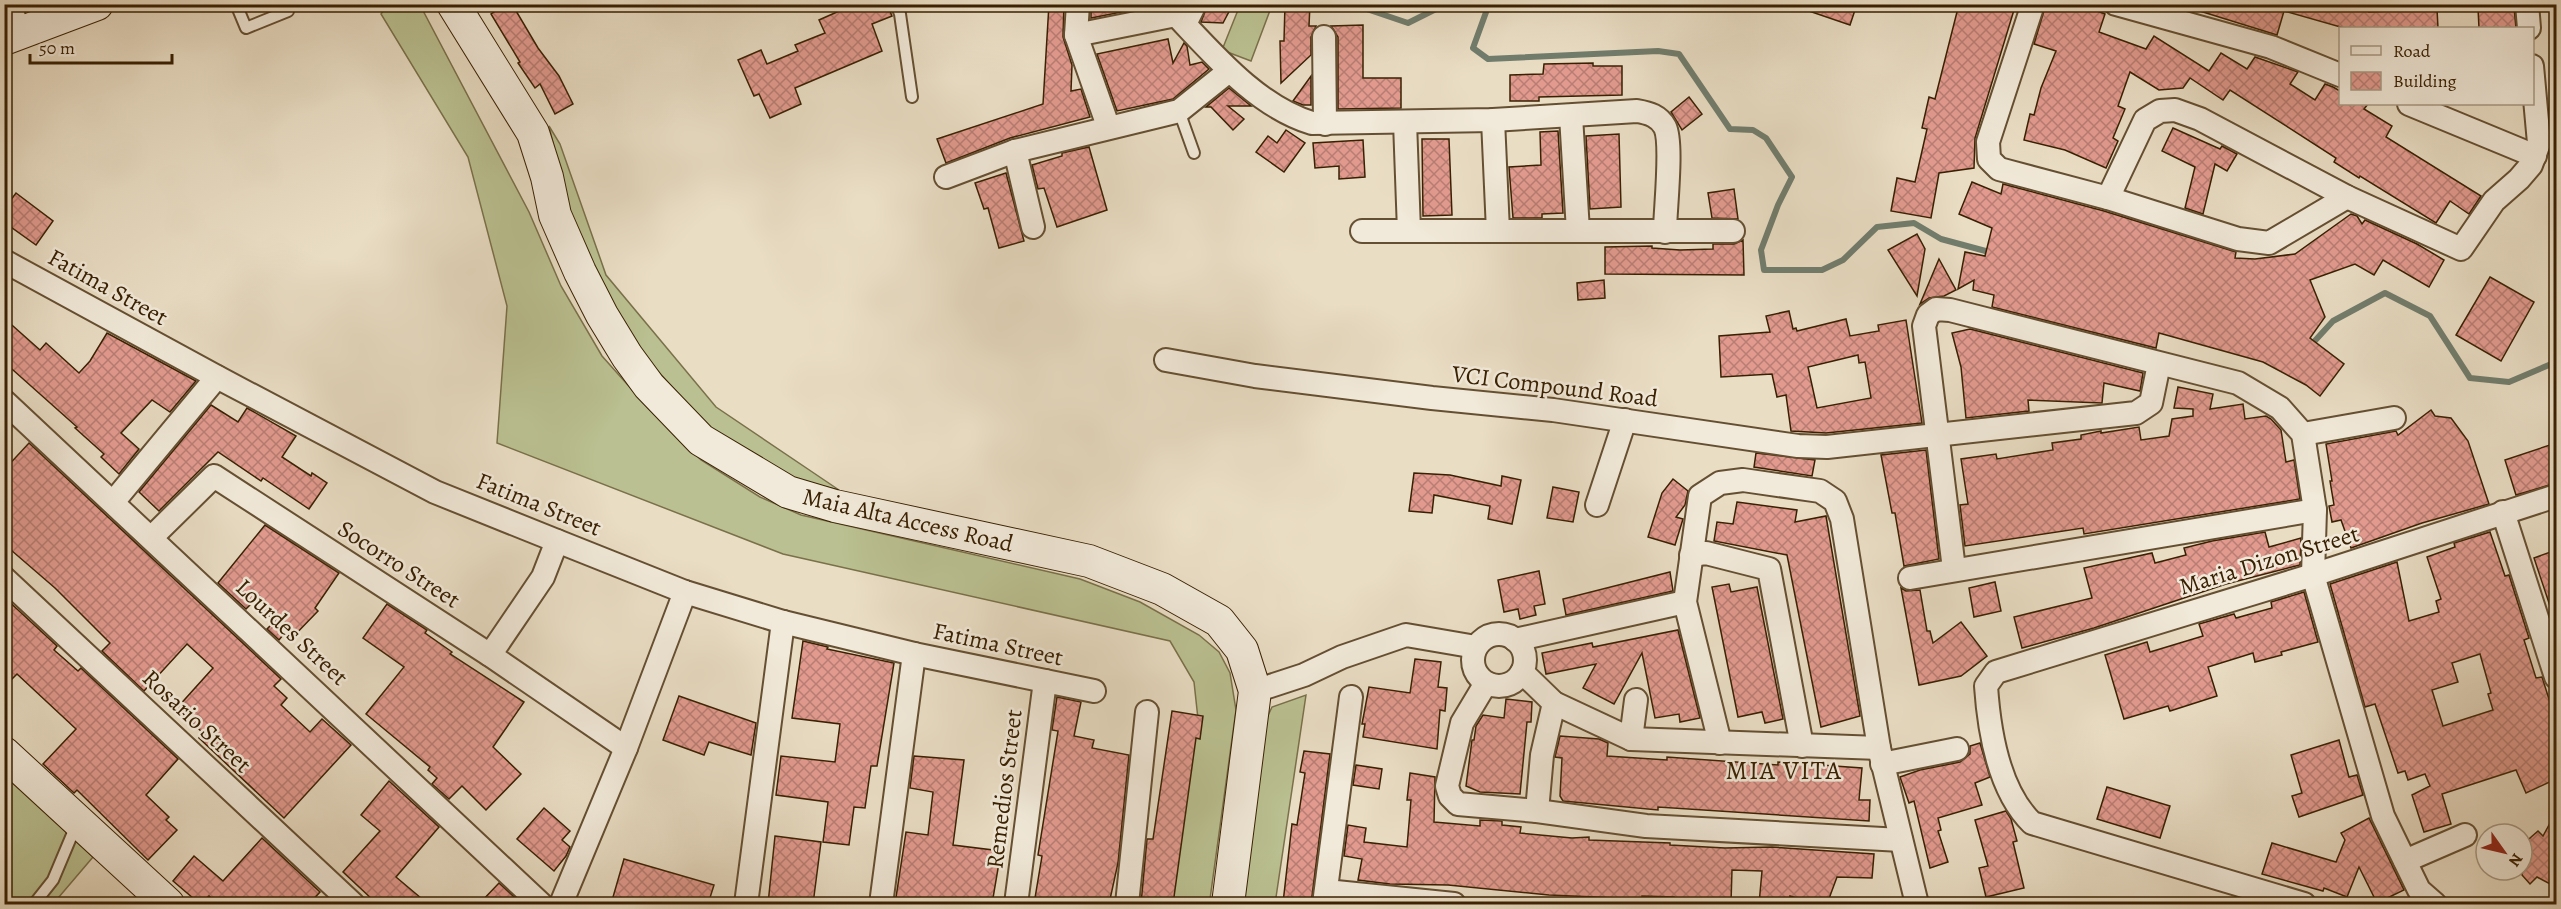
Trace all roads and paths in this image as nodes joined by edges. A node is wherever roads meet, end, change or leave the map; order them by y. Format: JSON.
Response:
{"nodes":[{"id":1,"x":9,"y":4,"type":"edge"},
{"id":2,"x":97,"y":4,"type":"edge"},
{"id":3,"x":236,"y":4,"type":"edge"},
{"id":4,"x":286,"y":4,"type":"edge"},
{"id":5,"x":453,"y":4,"type":"edge"},
{"id":6,"x":896,"y":4,"type":"edge"},
{"id":7,"x":1078,"y":4,"type":"edge"},
{"id":8,"x":2033,"y":4,"type":"edge"},
{"id":9,"x":2116,"y":4,"type":"edge"},
{"id":10,"x":2527,"y":4,"type":"edge"},
{"id":11,"x":1183,"y":12,"type":"edge"},
{"id":12,"x":2529,"y":27,"type":"edge"},
{"id":13,"x":1076,"y":35,"type":"junction"},
{"id":14,"x":12,"y":36,"type":"edge"},
{"id":15,"x":1324,"y":37,"type":"dead end"},
{"id":16,"x":1229,"y":71,"type":"junction"},
{"id":17,"x":2339,"y":75,"type":"edge"},
{"id":18,"x":2534,"y":80,"type":"edge"},
{"id":19,"x":912,"y":97,"type":"dead end"},
{"id":20,"x":2412,"y":105,"type":"edge"},
{"id":21,"x":1179,"y":111,"type":"junction"},
{"id":22,"x":1571,"y":116,"type":"junction"},
{"id":23,"x":1493,"y":120,"type":"junction"},
{"id":24,"x":1406,"y":122,"type":"junction"},
{"id":25,"x":1325,"y":124,"type":"junction"},
{"id":26,"x":1108,"y":126,"type":"junction"},
{"id":27,"x":2544,"y":147,"type":"edge"},
{"id":28,"x":1015,"y":151,"type":"junction"},
{"id":29,"x":1194,"y":153,"type":"dead end"},
{"id":30,"x":946,"y":177,"type":"dead end"},
{"id":31,"x":2347,"y":197,"type":"junction"},
{"id":32,"x":2108,"y":198,"type":"junction"},
{"id":33,"x":1033,"y":227,"type":"dead end"},
{"id":34,"x":1362,"y":231,"type":"dead end"},
{"id":35,"x":1409,"y":231,"type":"junction"},
{"id":36,"x":1498,"y":231,"type":"junction"},
{"id":37,"x":1578,"y":231,"type":"junction"},
{"id":38,"x":1732,"y":231,"type":"dead end"},
{"id":39,"x":1665,"y":232,"type":"junction"},
{"id":40,"x":4,"y":261,"type":"edge"},
{"id":41,"x":1166,"y":360,"type":"dead end"},
{"id":42,"x":2159,"y":364,"type":"junction"},
{"id":43,"x":217,"y":377,"type":"junction"},
{"id":44,"x":4,"y":401,"type":"edge"},
{"id":45,"x":2394,"y":417,"type":"dead end"},
{"id":46,"x":1625,"y":420,"type":"junction"},
{"id":47,"x":1938,"y":434,"type":"junction"},
{"id":48,"x":2303,"y":434,"type":"junction"},
{"id":49,"x":2556,"y":496,"type":"edge"},
{"id":50,"x":114,"y":501,"type":"junction"},
{"id":51,"x":1597,"y":505,"type":"dead end"},
{"id":52,"x":2315,"y":510,"type":"junction"},
{"id":53,"x":2503,"y":512,"type":"junction"},
{"id":54,"x":152,"y":537,"type":"junction"},
{"id":55,"x":557,"y":541,"type":"junction"},
{"id":56,"x":1691,"y":555,"type":"junction"},
{"id":57,"x":1954,"y":569,"type":"junction"},
{"id":58,"x":2313,"y":575,"type":"junction"},
{"id":59,"x":4,"y":578,"type":"edge"},
{"id":60,"x":1910,"y":578,"type":"dead end"},
{"id":61,"x":685,"y":592,"type":"junction"},
{"id":62,"x":1686,"y":602,"type":"junction"},
{"id":63,"x":783,"y":622,"type":"junction"},
{"id":64,"x":1515,"y":640,"type":"junction"},
{"id":65,"x":1476,"y":647,"type":"junction"},
{"id":66,"x":914,"y":654,"type":"junction"},
{"id":67,"x":490,"y":655,"type":"junction"},
{"id":68,"x":1522,"y":672,"type":"junction"},
{"id":69,"x":2556,"y":677,"type":"edge"},
{"id":70,"x":1045,"y":681,"type":"junction"},
{"id":71,"x":1486,"y":683,"type":"junction"},
{"id":72,"x":1094,"y":690,"type":"dead end"},
{"id":73,"x":1255,"y":691,"type":"junction"},
{"id":74,"x":1351,"y":697,"type":"dead end"},
{"id":75,"x":1636,"y":700,"type":"dead end"},
{"id":76,"x":1554,"y":703,"type":"junction"},
{"id":77,"x":1147,"y":712,"type":"dead end"},
{"id":78,"x":1631,"y":739,"type":"junction"},
{"id":79,"x":1720,"y":743,"type":"junction"},
{"id":80,"x":1802,"y":746,"type":"junction"},
{"id":81,"x":626,"y":747,"type":"junction"},
{"id":82,"x":1957,"y":749,"type":"dead end"},
{"id":83,"x":4,"y":753,"type":"edge"},
{"id":84,"x":1880,"y":756,"type":"junction"},
{"id":85,"x":1537,"y":811,"type":"junction"},
{"id":86,"x":77,"y":822,"type":"junction"},
{"id":87,"x":2465,"y":835,"type":"dead end"},
{"id":88,"x":1901,"y":840,"type":"junction"},
{"id":89,"x":2405,"y":861,"type":"junction"},
{"id":90,"x":1325,"y":898,"type":"edge"},
{"id":91,"x":2421,"y":900,"type":"edge"},
{"id":92,"x":34,"y":904,"type":"edge"},
{"id":93,"x":168,"y":904,"type":"edge"},
{"id":94,"x":353,"y":904,"type":"edge"},
{"id":95,"x":541,"y":904,"type":"edge"},
{"id":96,"x":561,"y":904,"type":"edge"},
{"id":97,"x":747,"y":904,"type":"edge"},
{"id":98,"x":881,"y":904,"type":"edge"},
{"id":99,"x":1016,"y":904,"type":"edge"},
{"id":100,"x":1127,"y":904,"type":"edge"},
{"id":101,"x":1228,"y":904,"type":"edge"},
{"id":102,"x":1454,"y":904,"type":"edge"},
{"id":103,"x":1917,"y":904,"type":"edge"},
{"id":104,"x":2304,"y":904,"type":"edge"}],
"edges":[{"from":1,"to":14,"type":"street"},
{"from":2,"to":14,"type":"street"},
{"from":3,"to":4,"type":"lane"},
{"from":5,"to":73,"type":"street","name":"Maia Alta Access Road"},
{"from":6,"to":19,"type":"lane"},
{"from":7,"to":13,"type":"street"},
{"from":8,"to":32,"type":"street"},
{"from":9,"to":17,"type":"street"},
{"from":10,"to":12,"type":"street"},
{"from":11,"to":13,"type":"street"},
{"from":11,"to":16,"type":"street"},
{"from":13,"to":26,"type":"street"},
{"from":15,"to":25,"type":"street"},
{"from":16,"to":21,"type":"street"},
{"from":16,"to":25,"type":"street"},
{"from":18,"to":27,"type":"street"},
{"from":20,"to":27,"type":"street"},
{"from":21,"to":26,"type":"street"},
{"from":21,"to":29,"type":"lane"},
{"from":22,"to":23,"type":"street"},
{"from":22,"to":37,"type":"street"},
{"from":22,"to":39,"type":"street"},
{"from":23,"to":24,"type":"street"},
{"from":23,"to":36,"type":"street"},
{"from":24,"to":25,"type":"street"},
{"from":24,"to":35,"type":"street"},
{"from":26,"to":28,"type":"street"},
{"from":27,"to":31,"type":"street"},
{"from":28,"to":30,"type":"street"},
{"from":28,"to":33,"type":"street"},
{"from":31,"to":32,"type":"street"},
{"from":31,"to":32,"type":"street"},
{"from":34,"to":35,"type":"street"},
{"from":35,"to":36,"type":"street"},
{"from":36,"to":37,"type":"street"},
{"from":37,"to":39,"type":"street"},
{"from":38,"to":39,"type":"street"},
{"from":40,"to":43,"type":"street","name":"Fatima Street"},
{"from":41,"to":46,"type":"street","name":"VCI Compound Road"},
{"from":42,"to":47,"type":"street","name":"VCI Compound Road"},
{"from":42,"to":47,"type":"street"},
{"from":42,"to":48,"type":"street"},
{"from":43,"to":50,"type":"street"},
{"from":43,"to":55,"type":"street","name":"Fatima Street"},
{"from":44,"to":50,"type":"street","name":"Lourdes Street"},
{"from":45,"to":48,"type":"street"},
{"from":46,"to":47,"type":"street","name":"VCI Compound Road"},
{"from":46,"to":51,"type":"street"},
{"from":47,"to":57,"type":"street"},
{"from":48,"to":52,"type":"street"},
{"from":49,"to":53,"type":"street","name":"Maria Dizon Street"},
{"from":50,"to":54,"type":"street","name":"Lourdes Street"},
{"from":52,"to":57,"type":"street"},
{"from":52,"to":58,"type":"street"},
{"from":53,"to":58,"type":"street","name":"Maria Dizon Street"},
{"from":53,"to":69,"type":"street"},
{"from":54,"to":67,"type":"street","name":"Socorro Street"},
{"from":54,"to":95,"type":"street","name":"Lourdes Street"},
{"from":55,"to":61,"type":"street","name":"Fatima Street"},
{"from":55,"to":67,"type":"street"},
{"from":56,"to":62,"type":"street"},
{"from":56,"to":80,"type":"street"},
{"from":56,"to":84,"type":"street"},
{"from":57,"to":60,"type":"street"},
{"from":58,"to":89,"type":"street"},
{"from":58,"to":104,"type":"street","name":"Maria Dizon Street"},
{"from":59,"to":94,"type":"street","name":"Rosario Street"},
{"from":61,"to":63,"type":"street","name":"Fatima Street"},
{"from":61,"to":81,"type":"street"},
{"from":62,"to":64,"type":"street"},
{"from":62,"to":79,"type":"street"},
{"from":63,"to":66,"type":"street","name":"Fatima Street"},
{"from":63,"to":97,"type":"street"},
{"from":64,"to":65,"type":"street"},
{"from":64,"to":68,"type":"street"},
{"from":65,"to":71,"type":"street"},
{"from":65,"to":73,"type":"street"},
{"from":66,"to":70,"type":"street","name":"Fatima Street"},
{"from":66,"to":98,"type":"street"},
{"from":67,"to":81,"type":"street","name":"Socorro Street"},
{"from":68,"to":71,"type":"street"},
{"from":68,"to":76,"type":"street"},
{"from":70,"to":72,"type":"street","name":"Fatima Street"},
{"from":70,"to":99,"type":"street","name":"Remedios Street"},
{"from":71,"to":85,"type":"street"},
{"from":73,"to":101,"type":"street","name":"Maia Alta Access Road"},
{"from":74,"to":90,"type":"street"},
{"from":75,"to":78,"type":"street"},
{"from":76,"to":78,"type":"street"},
{"from":76,"to":85,"type":"street"},
{"from":77,"to":100,"type":"street"},
{"from":78,"to":79,"type":"street"},
{"from":79,"to":80,"type":"street"},
{"from":80,"to":84,"type":"street"},
{"from":81,"to":96,"type":"street"},
{"from":82,"to":84,"type":"street"},
{"from":83,"to":86,"type":"street"},
{"from":84,"to":88,"type":"street"},
{"from":85,"to":88,"type":"street"},
{"from":86,"to":92,"type":"lane"},
{"from":86,"to":93,"type":"street"},
{"from":87,"to":89,"type":"street"},
{"from":88,"to":103,"type":"street"},
{"from":89,"to":91,"type":"street"},
{"from":90,"to":102,"type":"street"}]}
